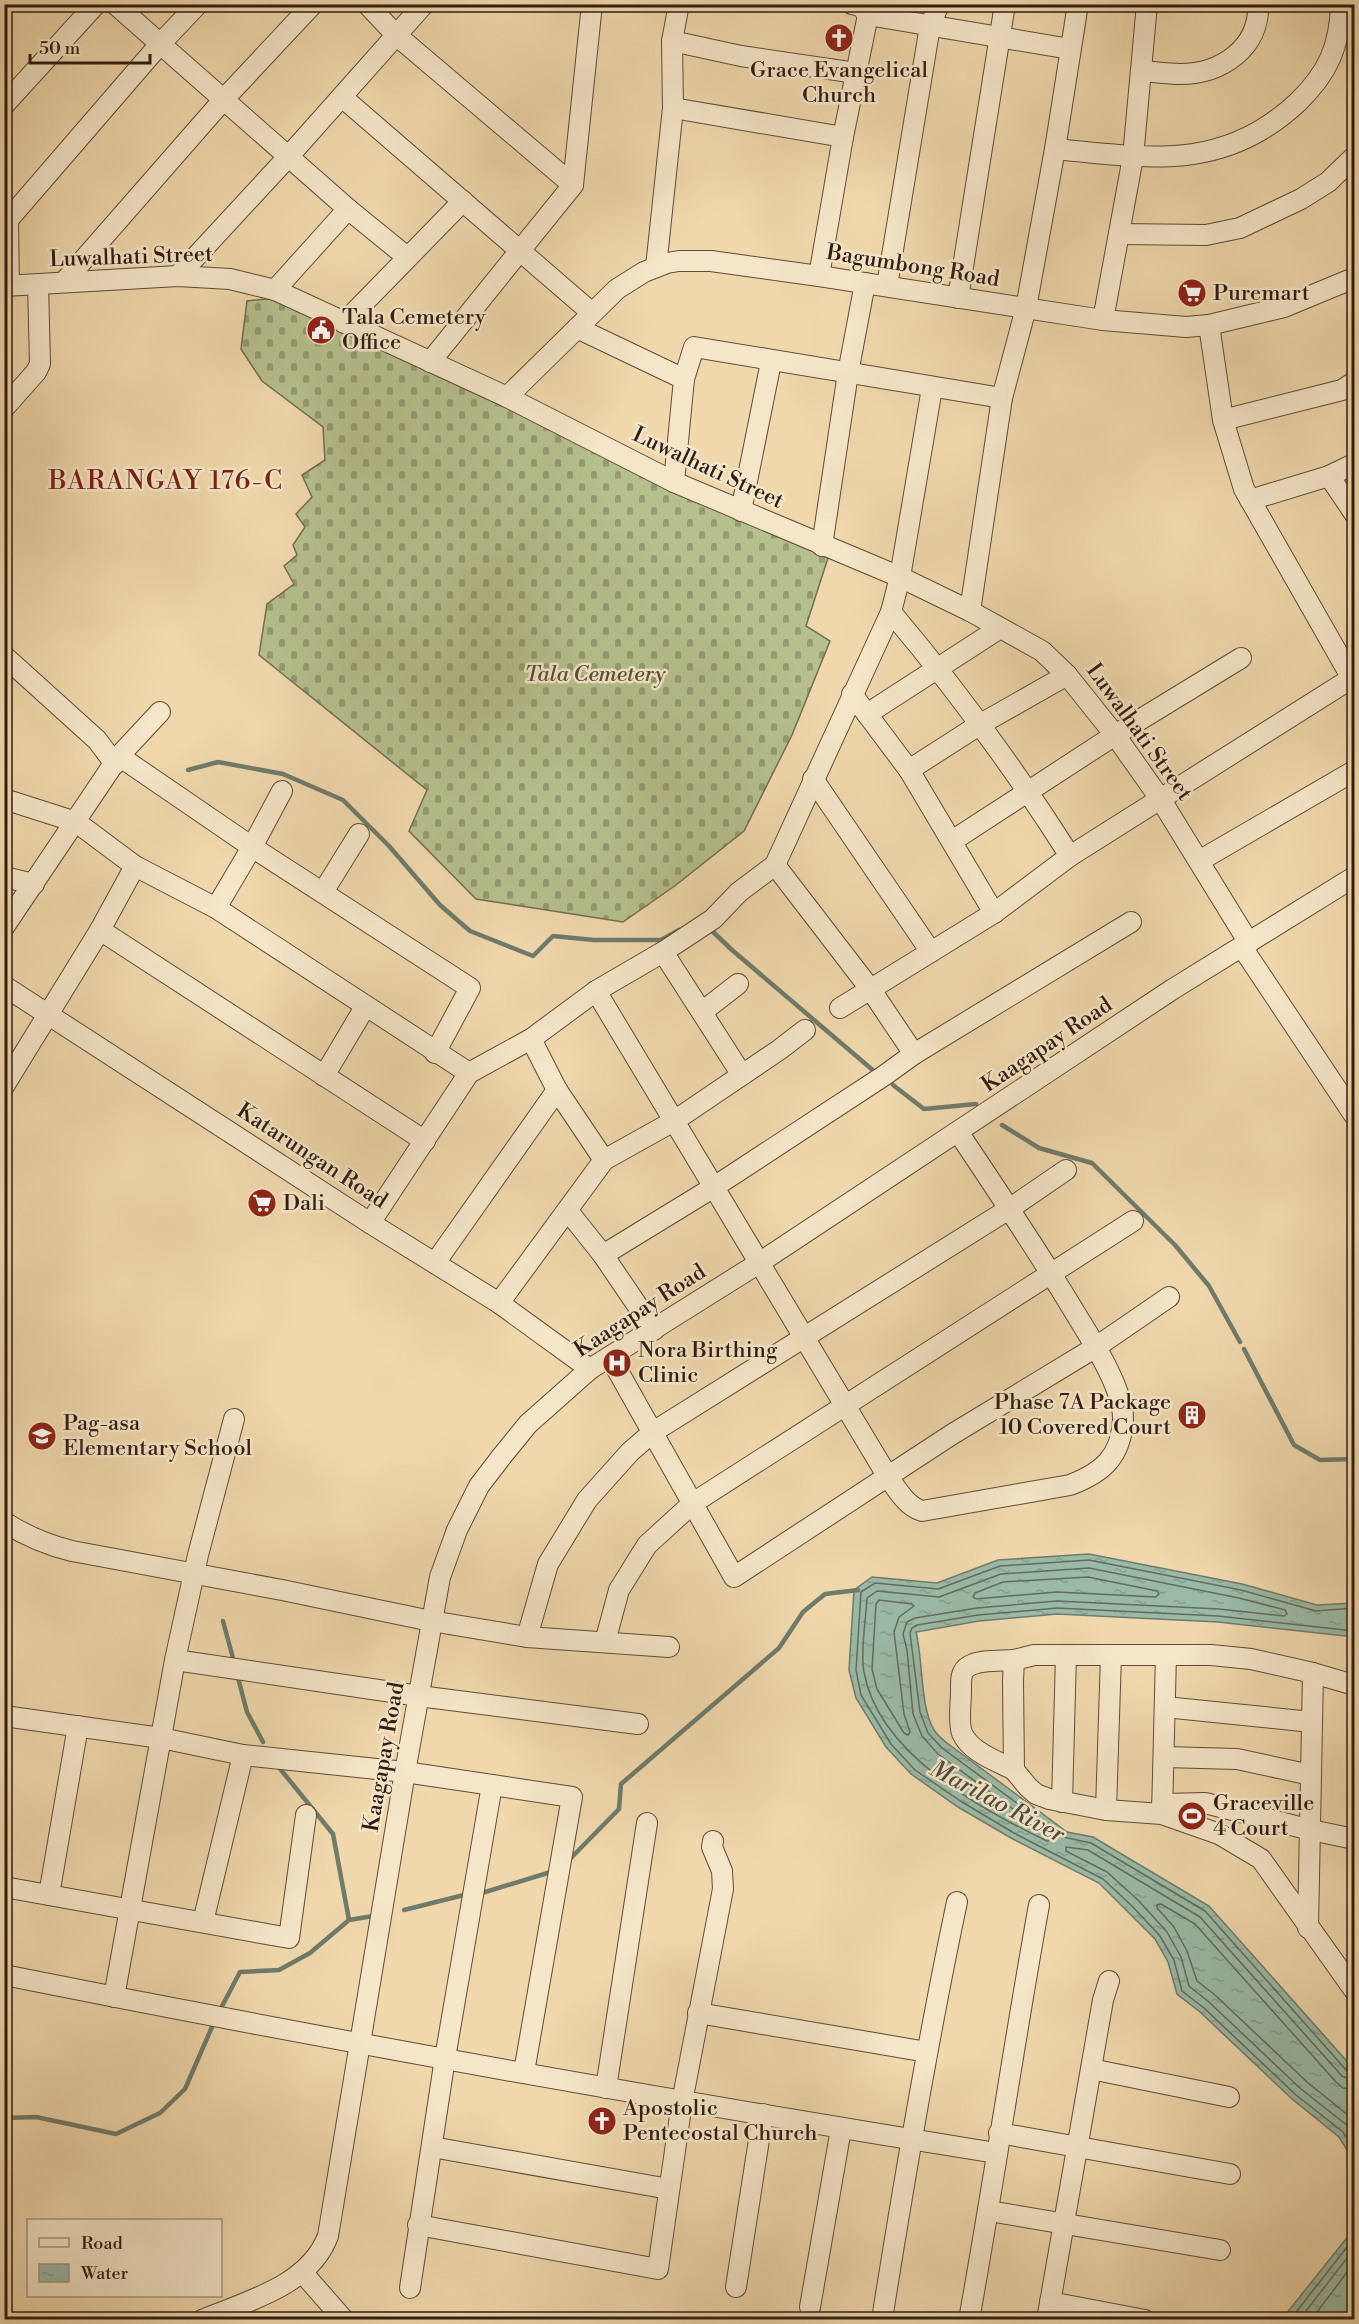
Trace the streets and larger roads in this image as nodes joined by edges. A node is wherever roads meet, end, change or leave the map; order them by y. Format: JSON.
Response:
{"nodes":[{"id":1,"x":96,"y":4,"type":"edge"},
{"id":2,"x":115,"y":4,"type":"edge"},
{"id":3,"x":198,"y":4,"type":"edge"},
{"id":4,"x":313,"y":4,"type":"edge"},
{"id":5,"x":367,"y":4,"type":"edge"},
{"id":6,"x":424,"y":4,"type":"edge"},
{"id":7,"x":592,"y":4,"type":"edge"},
{"id":8,"x":679,"y":4,"type":"edge"},
{"id":9,"x":852,"y":4,"type":"edge"},
{"id":10,"x":939,"y":4,"type":"edge"},
{"id":11,"x":1005,"y":4,"type":"edge"},
{"id":12,"x":1078,"y":4,"type":"edge"},
{"id":13,"x":1147,"y":4,"type":"edge"},
{"id":14,"x":1258,"y":4,"type":"edge"},
{"id":15,"x":1341,"y":4,"type":"edge"},
{"id":16,"x":868,"y":15,"type":"junction"},
{"id":17,"x":930,"y":26,"type":"junction"},
{"id":18,"x":396,"y":35,"type":"junction"},
{"id":19,"x":998,"y":37,"type":"junction"},
{"id":20,"x":672,"y":41,"type":"junction"},
{"id":21,"x":160,"y":44,"type":"junction"},
{"id":22,"x":1070,"y":49,"type":"junction"},
{"id":23,"x":1142,"y":71,"type":"junction"},
{"id":24,"x":855,"y":73,"type":"junction"},
{"id":25,"x":342,"y":97,"type":"junction"},
{"id":26,"x":224,"y":99,"type":"junction"},
{"id":27,"x":4,"y":105,"type":"edge"},
{"id":28,"x":673,"y":108,"type":"junction"},
{"id":29,"x":843,"y":137,"type":"junction"},
{"id":30,"x":1055,"y":149,"type":"junction"},
{"id":31,"x":288,"y":157,"type":"junction"},
{"id":32,"x":1133,"y":157,"type":"junction"},
{"id":33,"x":1354,"y":157,"type":"edge"},
{"id":34,"x":573,"y":185,"type":"junction"},
{"id":35,"x":463,"y":201,"type":"junction"},
{"id":36,"x":348,"y":209,"type":"junction"},
{"id":37,"x":6,"y":220,"type":"edge"},
{"id":38,"x":1119,"y":234,"type":"junction"},
{"id":39,"x":520,"y":252,"type":"junction"},
{"id":40,"x":407,"y":257,"type":"junction"},
{"id":41,"x":656,"y":267,"type":"junction"},
{"id":42,"x":178,"y":276,"type":"junction"},
{"id":43,"x":819,"y":276,"type":"junction"},
{"id":44,"x":1354,"y":278,"type":"edge"},
{"id":45,"x":64,"y":282,"type":"junction"},
{"id":46,"x":865,"y":283,"type":"junction"},
{"id":47,"x":38,"y":284,"type":"junction"},
{"id":48,"x":7,"y":286,"type":"edge"},
{"id":49,"x":887,"y":286,"type":"junction"},
{"id":50,"x":275,"y":290,"type":"junction"},
{"id":51,"x":958,"y":298,"type":"junction"},
{"id":52,"x":1026,"y":308,"type":"junction"},
{"id":53,"x":592,"y":313,"type":"junction"},
{"id":54,"x":1103,"y":320,"type":"junction"},
{"id":55,"x":344,"y":323,"type":"junction"},
{"id":56,"x":1209,"y":326,"type":"junction"},
{"id":57,"x":577,"y":327,"type":"junction"},
{"id":58,"x":430,"y":362,"type":"junction"},
{"id":59,"x":771,"y":362,"type":"junction"},
{"id":60,"x":848,"y":373,"type":"junction"},
{"id":61,"x":684,"y":379,"type":"junction"},
{"id":62,"x":1354,"y":382,"type":"edge"},
{"id":63,"x":932,"y":388,"type":"junction"},
{"id":64,"x":507,"y":397,"type":"junction"},
{"id":65,"x":1002,"y":398,"type":"junction"},
{"id":66,"x":4,"y":408,"type":"edge"},
{"id":67,"x":1223,"y":420,"type":"junction"},
{"id":68,"x":1354,"y":464,"type":"edge"},
{"id":69,"x":1329,"y":476,"type":"junction"},
{"id":70,"x":674,"y":482,"type":"junction"},
{"id":71,"x":1250,"y":500,"type":"junction"},
{"id":72,"x":741,"y":511,"type":"junction"},
{"id":73,"x":1354,"y":513,"type":"edge"},
{"id":74,"x":822,"y":546,"type":"junction"},
{"id":75,"x":900,"y":577,"type":"junction"},
{"id":76,"x":970,"y":611,"type":"junction"},
{"id":77,"x":891,"y":612,"type":"junction"},
{"id":78,"x":1000,"y":628,"type":"junction"},
{"id":79,"x":4,"y":656,"type":"edge"},
{"id":80,"x":1241,"y":658,"type":"dead end"},
{"id":81,"x":938,"y":669,"type":"junction"},
{"id":82,"x":1067,"y":675,"type":"junction"},
{"id":83,"x":1353,"y":680,"type":"edge"},
{"id":84,"x":852,"y":694,"type":"junction"},
{"id":85,"x":160,"y":712,"type":"dead end"},
{"id":86,"x":867,"y":714,"type":"junction"},
{"id":87,"x":979,"y":725,"type":"junction"},
{"id":88,"x":1115,"y":735,"type":"junction"},
{"id":89,"x":117,"y":760,"type":"junction"},
{"id":90,"x":909,"y":770,"type":"junction"},
{"id":91,"x":1354,"y":771,"type":"edge"},
{"id":92,"x":813,"y":779,"type":"junction"},
{"id":93,"x":282,"y":791,"type":"dead end"},
{"id":94,"x":1030,"y":792,"type":"junction"},
{"id":95,"x":4,"y":799,"type":"edge"},
{"id":96,"x":1161,"y":800,"type":"junction"},
{"id":97,"x":76,"y":822,"type":"junction"},
{"id":98,"x":359,"y":834,"type":"dead end"},
{"id":99,"x":952,"y":842,"type":"junction"},
{"id":100,"x":252,"y":847,"type":"junction"},
{"id":101,"x":1070,"y":856,"type":"junction"},
{"id":102,"x":1199,"y":861,"type":"junction"},
{"id":103,"x":775,"y":865,"type":"junction"},
{"id":104,"x":135,"y":866,"type":"junction"},
{"id":105,"x":4,"y":877,"type":"edge"},
{"id":106,"x":1354,"y":877,"type":"edge"},
{"id":107,"x":34,"y":884,"type":"junction"},
{"id":108,"x":323,"y":892,"type":"junction"},
{"id":109,"x":216,"y":908,"type":"junction"},
{"id":110,"x":994,"y":913,"type":"junction"},
{"id":111,"x":1131,"y":922,"type":"dead end"},
{"id":112,"x":4,"y":927,"type":"edge"},
{"id":113,"x":100,"y":930,"type":"junction"},
{"id":114,"x":1245,"y":945,"type":"junction"},
{"id":115,"x":663,"y":952,"type":"junction"},
{"id":116,"x":931,"y":952,"type":"junction"},
{"id":117,"x":738,"y":984,"type":"dead end"},
{"id":118,"x":4,"y":986,"type":"edge"},
{"id":119,"x":871,"y":990,"type":"junction"},
{"id":120,"x":596,"y":991,"type":"junction"},
{"id":121,"x":366,"y":1007,"type":"junction"},
{"id":122,"x":840,"y":1008,"type":"dead end"},
{"id":123,"x":702,"y":1012,"type":"junction"},
{"id":124,"x":49,"y":1013,"type":"junction"},
{"id":125,"x":806,"y":1030,"type":"dead end"},
{"id":126,"x":531,"y":1039,"type":"junction"},
{"id":127,"x":435,"y":1053,"type":"junction"},
{"id":128,"x":914,"y":1054,"type":"junction"},
{"id":129,"x":469,"y":1073,"type":"junction"},
{"id":130,"x":324,"y":1076,"type":"junction"},
{"id":131,"x":742,"y":1076,"type":"junction"},
{"id":132,"x":4,"y":1086,"type":"edge"},
{"id":133,"x":557,"y":1090,"type":"junction"},
{"id":134,"x":1354,"y":1115,"type":"edge"},
{"id":135,"x":674,"y":1121,"type":"junction"},
{"id":136,"x":958,"y":1132,"type":"junction"},
{"id":137,"x":424,"y":1141,"type":"junction"},
{"id":138,"x":604,"y":1160,"type":"junction"},
{"id":139,"x":1066,"y":1170,"type":"dead end"},
{"id":140,"x":714,"y":1187,"type":"junction"},
{"id":141,"x":1009,"y":1209,"type":"junction"},
{"id":142,"x":568,"y":1210,"type":"junction"},
{"id":143,"x":1132,"y":1221,"type":"dead end"},
{"id":144,"x":370,"y":1223,"type":"junction"},
{"id":145,"x":603,"y":1255,"type":"junction"},
{"id":146,"x":435,"y":1263,"type":"junction"},
{"id":147,"x":759,"y":1263,"type":"junction"},
{"id":148,"x":1052,"y":1274,"type":"junction"},
{"id":149,"x":1169,"y":1297,"type":"dead end"},
{"id":150,"x":499,"y":1303,"type":"junction"},
{"id":151,"x":654,"y":1330,"type":"junction"},
{"id":152,"x":805,"y":1338,"type":"junction"},
{"id":153,"x":1096,"y":1347,"type":"junction"},
{"id":154,"x":610,"y":1357,"type":"junction"},
{"id":155,"x":590,"y":1369,"type":"junction"},
{"id":156,"x":846,"y":1406,"type":"junction"},
{"id":157,"x":234,"y":1419,"type":"dead end"},
{"id":158,"x":653,"y":1432,"type":"junction"},
{"id":159,"x":888,"y":1477,"type":"junction"},
{"id":160,"x":693,"y":1503,"type":"junction"},
{"id":161,"x":4,"y":1522,"type":"edge"},
{"id":162,"x":193,"y":1575,"type":"junction"},
{"id":163,"x":431,"y":1621,"type":"junction"},
{"id":164,"x":526,"y":1636,"type":"junction"},
{"id":165,"x":605,"y":1642,"type":"junction"},
{"id":166,"x":669,"y":1647,"type":"dead end"},
{"id":167,"x":1066,"y":1655,"type":"junction"},
{"id":168,"x":1111,"y":1655,"type":"junction"},
{"id":169,"x":1166,"y":1655,"type":"junction"},
{"id":170,"x":175,"y":1660,"type":"junction"},
{"id":171,"x":1014,"y":1660,"type":"junction"},
{"id":172,"x":1313,"y":1673,"type":"junction"},
{"id":173,"x":1354,"y":1685,"type":"edge"},
{"id":174,"x":419,"y":1696,"type":"junction"},
{"id":175,"x":1165,"y":1707,"type":"junction"},
{"id":176,"x":4,"y":1716,"type":"edge"},
{"id":177,"x":1312,"y":1722,"type":"junction"},
{"id":178,"x":638,"y":1724,"type":"dead end"},
{"id":179,"x":78,"y":1726,"type":"junction"},
{"id":180,"x":161,"y":1738,"type":"junction"},
{"id":181,"x":243,"y":1755,"type":"junction"},
{"id":182,"x":1164,"y":1757,"type":"junction"},
{"id":183,"x":1014,"y":1770,"type":"junction"},
{"id":184,"x":405,"y":1772,"type":"junction"},
{"id":185,"x":1311,"y":1775,"type":"junction"},
{"id":186,"x":492,"y":1785,"type":"junction"},
{"id":187,"x":1062,"y":1802,"type":"junction"},
{"id":188,"x":1162,"y":1809,"type":"junction"},
{"id":189,"x":1106,"y":1810,"type":"junction"},
{"id":190,"x":306,"y":1815,"type":"dead end"},
{"id":191,"x":647,"y":1823,"type":"dead end"},
{"id":192,"x":1311,"y":1830,"type":"junction"},
{"id":193,"x":1354,"y":1839,"type":"edge"},
{"id":194,"x":713,"y":1841,"type":"dead end"},
{"id":195,"x":4,"y":1887,"type":"edge"},
{"id":196,"x":49,"y":1895,"type":"junction"},
{"id":197,"x":957,"y":1902,"type":"dead end"},
{"id":198,"x":1039,"y":1905,"type":"dead end"},
{"id":199,"x":129,"y":1911,"type":"junction"},
{"id":200,"x":203,"y":1922,"type":"junction"},
{"id":201,"x":1308,"y":1928,"type":"junction"},
{"id":202,"x":4,"y":1975,"type":"edge"},
{"id":203,"x":1109,"y":1981,"type":"dead end"},
{"id":204,"x":1354,"y":1990,"type":"edge"},
{"id":205,"x":114,"y":1997,"type":"junction"},
{"id":206,"x":698,"y":2013,"type":"junction"},
{"id":207,"x":359,"y":2044,"type":"junction"},
{"id":208,"x":927,"y":2052,"type":"junction"},
{"id":209,"x":445,"y":2058,"type":"junction"},
{"id":210,"x":1091,"y":2069,"type":"junction"},
{"id":211,"x":524,"y":2072,"type":"junction"},
{"id":212,"x":606,"y":2088,"type":"junction"},
{"id":213,"x":1229,"y":2097,"type":"dead end"},
{"id":214,"x":682,"y":2102,"type":"junction"},
{"id":215,"x":763,"y":2114,"type":"junction"},
{"id":216,"x":842,"y":2128,"type":"junction"},
{"id":217,"x":999,"y":2133,"type":"junction"},
{"id":218,"x":911,"y":2140,"type":"junction"},
{"id":219,"x":1078,"y":2146,"type":"junction"},
{"id":220,"x":432,"y":2147,"type":"junction"},
{"id":221,"x":996,"y":2153,"type":"junction"},
{"id":222,"x":1230,"y":2174,"type":"dead end"},
{"id":223,"x":669,"y":2189,"type":"junction"},
{"id":224,"x":989,"y":2211,"type":"junction"},
{"id":225,"x":1064,"y":2224,"type":"junction"},
{"id":226,"x":418,"y":2225,"type":"junction"},
{"id":227,"x":1220,"y":2250,"type":"dead end"},
{"id":228,"x":302,"y":2272,"type":"junction"},
{"id":229,"x":736,"y":2287,"type":"dead end"},
{"id":230,"x":410,"y":2288,"type":"dead end"},
{"id":231,"x":810,"y":2307,"type":"dead end"},
{"id":232,"x":1049,"y":2311,"type":"edge"},
{"id":233,"x":883,"y":2313,"type":"dead end"},
{"id":234,"x":202,"y":2319,"type":"edge"},
{"id":235,"x":344,"y":2319,"type":"edge"},
{"id":236,"x":969,"y":2319,"type":"edge"},
{"id":237,"x":1145,"y":2319,"type":"edge"}],
"edges":[{"from":1,"to":27,"type":"street"},
{"from":2,"to":21,"type":"street"},
{"from":3,"to":21,"type":"street"},
{"from":4,"to":26,"type":"street"},
{"from":5,"to":18,"type":"street"},
{"from":6,"to":18,"type":"street"},
{"from":7,"to":34,"type":"street"},
{"from":8,"to":20,"type":"street"},
{"from":9,"to":16,"type":"street"},
{"from":10,"to":17,"type":"street"},
{"from":11,"to":19,"type":"street"},
{"from":12,"to":22,"type":"street"},
{"from":13,"to":23,"type":"street"},
{"from":14,"to":23,"type":"street"},
{"from":15,"to":32,"type":"street"},
{"from":16,"to":17,"type":"street"},
{"from":16,"to":24,"type":"street"},
{"from":17,"to":19,"type":"street"},
{"from":17,"to":49,"type":"street"},
{"from":18,"to":25,"type":"street"},
{"from":18,"to":34,"type":"street"},
{"from":19,"to":22,"type":"street"},
{"from":19,"to":51,"type":"street"},
{"from":20,"to":24,"type":"street"},
{"from":20,"to":28,"type":"street"},
{"from":21,"to":26,"type":"street"},
{"from":21,"to":37,"type":"street"},
{"from":22,"to":30,"type":"street"},
{"from":23,"to":32,"type":"street"},
{"from":24,"to":29,"type":"street"},
{"from":25,"to":31,"type":"street"},
{"from":25,"to":35,"type":"street"},
{"from":26,"to":31,"type":"street"},
{"from":26,"to":45,"type":"street"},
{"from":28,"to":29,"type":"street"},
{"from":28,"to":41,"type":"street"},
{"from":29,"to":43,"type":"street"},
{"from":30,"to":32,"type":"street"},
{"from":30,"to":52,"type":"street"},
{"from":31,"to":36,"type":"street"},
{"from":31,"to":42,"type":"street"},
{"from":32,"to":38,"type":"street"},
{"from":33,"to":38,"type":"street"},
{"from":34,"to":39,"type":"street"},
{"from":35,"to":39,"type":"street"},
{"from":35,"to":40,"type":"street"},
{"from":36,"to":40,"type":"street"},
{"from":36,"to":50,"type":"street"},
{"from":37,"to":48,"type":"street"},
{"from":38,"to":54,"type":"street"},
{"from":39,"to":53,"type":"street"},
{"from":39,"to":58,"type":"street"},
{"from":40,"to":55,"type":"street"},
{"from":41,"to":43,"type":"street","name":"Bagumbong Road"},
{"from":41,"to":53,"type":"street","name":"Bagumbong Road"},
{"from":42,"to":45,"type":"street","name":"Luwalhati Street"},
{"from":42,"to":50,"type":"street","name":"Luwalhati Street"},
{"from":43,"to":46,"type":"street","name":"Bagumbong Road"},
{"from":44,"to":56,"type":"street","name":"Bagumbong Road"},
{"from":45,"to":47,"type":"street","name":"Luwalhati Street"},
{"from":46,"to":49,"type":"street","name":"Bagumbong Road"},
{"from":46,"to":60,"type":"street"},
{"from":47,"to":48,"type":"street","name":"Luwalhati Street"},
{"from":47,"to":66,"type":"street"},
{"from":49,"to":51,"type":"street","name":"Bagumbong Road"},
{"from":50,"to":55,"type":"street","name":"Luwalhati Street"},
{"from":51,"to":52,"type":"street","name":"Bagumbong Road"},
{"from":52,"to":54,"type":"street","name":"Bagumbong Road"},
{"from":52,"to":65,"type":"street"},
{"from":53,"to":57,"type":"street","name":"Bagumbong Road"},
{"from":54,"to":56,"type":"street","name":"Bagumbong Road"},
{"from":55,"to":58,"type":"street","name":"Luwalhati Street"},
{"from":56,"to":67,"type":"street"},
{"from":57,"to":61,"type":"street"},
{"from":57,"to":64,"type":"street","name":"Bagumbong Road"},
{"from":58,"to":64,"type":"street","name":"Luwalhati Street"},
{"from":59,"to":60,"type":"street"},
{"from":59,"to":61,"type":"street"},
{"from":59,"to":72,"type":"street"},
{"from":60,"to":63,"type":"street"},
{"from":60,"to":74,"type":"street"},
{"from":61,"to":70,"type":"street"},
{"from":62,"to":67,"type":"street"},
{"from":63,"to":65,"type":"street"},
{"from":63,"to":75,"type":"street"},
{"from":64,"to":70,"type":"street","name":"Luwalhati Street"},
{"from":65,"to":76,"type":"street"},
{"from":67,"to":71,"type":"street"},
{"from":68,"to":69,"type":"street"},
{"from":69,"to":71,"type":"street"},
{"from":69,"to":73,"type":"street"},
{"from":70,"to":72,"type":"street","name":"Luwalhati Street"},
{"from":71,"to":83,"type":"street"},
{"from":72,"to":74,"type":"street","name":"Luwalhati Street"},
{"from":74,"to":75,"type":"street","name":"Luwalhati Street"},
{"from":75,"to":76,"type":"street","name":"Luwalhati Street"},
{"from":75,"to":77,"type":"street"},
{"from":76,"to":78,"type":"street","name":"Luwalhati Street"},
{"from":77,"to":81,"type":"street"},
{"from":77,"to":84,"type":"street"},
{"from":78,"to":81,"type":"street"},
{"from":78,"to":82,"type":"street","name":"Luwalhati Street"},
{"from":79,"to":89,"type":"street"},
{"from":80,"to":88,"type":"street"},
{"from":81,"to":86,"type":"street"},
{"from":81,"to":87,"type":"street"},
{"from":82,"to":87,"type":"street"},
{"from":82,"to":88,"type":"street","name":"Luwalhati Street"},
{"from":83,"to":96,"type":"street"},
{"from":84,"to":86,"type":"street"},
{"from":84,"to":92,"type":"street"},
{"from":85,"to":89,"type":"street"},
{"from":86,"to":90,"type":"street"},
{"from":87,"to":90,"type":"street"},
{"from":87,"to":94,"type":"street"},
{"from":88,"to":94,"type":"street"},
{"from":88,"to":96,"type":"street","name":"Luwalhati Street"},
{"from":89,"to":97,"type":"street"},
{"from":89,"to":100,"type":"street"},
{"from":90,"to":99,"type":"street"},
{"from":91,"to":102,"type":"street"},
{"from":92,"to":103,"type":"street"},
{"from":92,"to":116,"type":"street"},
{"from":93,"to":100,"type":"street"},
{"from":94,"to":99,"type":"street"},
{"from":94,"to":101,"type":"street"},
{"from":95,"to":97,"type":"street"},
{"from":96,"to":101,"type":"street"},
{"from":96,"to":102,"type":"street","name":"Luwalhati Street"},
{"from":97,"to":104,"type":"street"},
{"from":97,"to":107,"type":"street"},
{"from":98,"to":108,"type":"street"},
{"from":99,"to":110,"type":"street"},
{"from":100,"to":108,"type":"street"},
{"from":100,"to":109,"type":"street"},
{"from":101,"to":110,"type":"street"},
{"from":102,"to":114,"type":"street","name":"Luwalhati Street"},
{"from":103,"to":115,"type":"street"},
{"from":103,"to":119,"type":"street"},
{"from":104,"to":109,"type":"street"},
{"from":104,"to":113,"type":"street"},
{"from":105,"to":107,"type":"street"},
{"from":106,"to":114,"type":"street","name":"Kaagapay Road"},
{"from":107,"to":112,"type":"street"},
{"from":108,"to":127,"type":"street"},
{"from":109,"to":121,"type":"street"},
{"from":110,"to":116,"type":"street"},
{"from":111,"to":128,"type":"street"},
{"from":113,"to":124,"type":"street"},
{"from":113,"to":130,"type":"street"},
{"from":114,"to":134,"type":"street","name":"Luwalhati Street"},
{"from":114,"to":136,"type":"street","name":"Kaagapay Road"},
{"from":115,"to":120,"type":"street"},
{"from":115,"to":123,"type":"street"},
{"from":116,"to":119,"type":"street"},
{"from":117,"to":123,"type":"street"},
{"from":118,"to":124,"type":"street","name":"Katarungan Road"},
{"from":119,"to":122,"type":"street"},
{"from":119,"to":128,"type":"street"},
{"from":120,"to":126,"type":"street"},
{"from":120,"to":135,"type":"street"},
{"from":121,"to":127,"type":"street"},
{"from":121,"to":130,"type":"street"},
{"from":123,"to":131,"type":"street"},
{"from":124,"to":132,"type":"street"},
{"from":124,"to":144,"type":"street","name":"Katarungan Road"},
{"from":125,"to":131,"type":"street"},
{"from":126,"to":129,"type":"street"},
{"from":126,"to":133,"type":"street"},
{"from":127,"to":129,"type":"street"},
{"from":128,"to":140,"type":"street"},
{"from":129,"to":137,"type":"street"},
{"from":130,"to":137,"type":"street"},
{"from":131,"to":135,"type":"street"},
{"from":133,"to":138,"type":"street"},
{"from":133,"to":146,"type":"street"},
{"from":135,"to":138,"type":"street"},
{"from":135,"to":140,"type":"street"},
{"from":136,"to":141,"type":"street"},
{"from":136,"to":147,"type":"street","name":"Kaagapay Road"},
{"from":137,"to":144,"type":"street"},
{"from":138,"to":142,"type":"street"},
{"from":139,"to":141,"type":"street"},
{"from":140,"to":145,"type":"street"},
{"from":140,"to":147,"type":"street"},
{"from":141,"to":148,"type":"street"},
{"from":141,"to":152,"type":"street"},
{"from":142,"to":145,"type":"street"},
{"from":142,"to":150,"type":"street"},
{"from":143,"to":148,"type":"street"},
{"from":144,"to":146,"type":"street","name":"Katarungan Road"},
{"from":145,"to":151,"type":"street"},
{"from":146,"to":150,"type":"street","name":"Katarungan Road"},
{"from":147,"to":151,"type":"street","name":"Kaagapay Road"},
{"from":147,"to":152,"type":"street"},
{"from":148,"to":153,"type":"street"},
{"from":148,"to":156,"type":"street"},
{"from":149,"to":153,"type":"street"},
{"from":150,"to":155,"type":"street","name":"Katarungan Road"},
{"from":151,"to":154,"type":"street","name":"Kaagapay Road"},
{"from":152,"to":156,"type":"street"},
{"from":152,"to":158,"type":"street"},
{"from":153,"to":159,"type":"street"},
{"from":153,"to":159,"type":"street"},
{"from":154,"to":155,"type":"street","name":"Kaagapay Road"},
{"from":154,"to":158,"type":"street"},
{"from":155,"to":163,"type":"street","name":"Kaagapay Road"},
{"from":156,"to":159,"type":"street"},
{"from":156,"to":160,"type":"street"},
{"from":157,"to":162,"type":"street"},
{"from":158,"to":160,"type":"street"},
{"from":158,"to":164,"type":"street"},
{"from":159,"to":160,"type":"street"},
{"from":160,"to":165,"type":"street"},
{"from":161,"to":162,"type":"street"},
{"from":162,"to":163,"type":"street"},
{"from":162,"to":170,"type":"street"},
{"from":163,"to":164,"type":"street"},
{"from":163,"to":174,"type":"street","name":"Kaagapay Road"},
{"from":164,"to":165,"type":"street"},
{"from":165,"to":166,"type":"street"},
{"from":167,"to":168,"type":"street"},
{"from":167,"to":171,"type":"street"},
{"from":167,"to":187,"type":"street"},
{"from":168,"to":169,"type":"street"},
{"from":168,"to":189,"type":"street"},
{"from":169,"to":172,"type":"street"},
{"from":169,"to":175,"type":"street"},
{"from":170,"to":174,"type":"street"},
{"from":170,"to":180,"type":"street"},
{"from":171,"to":183,"type":"street"},
{"from":171,"to":183,"type":"street"},
{"from":172,"to":173,"type":"street"},
{"from":172,"to":177,"type":"street"},
{"from":174,"to":178,"type":"street"},
{"from":174,"to":184,"type":"street","name":"Kaagapay Road"},
{"from":175,"to":177,"type":"street"},
{"from":175,"to":182,"type":"street"},
{"from":176,"to":179,"type":"street"},
{"from":177,"to":185,"type":"street"},
{"from":179,"to":180,"type":"street"},
{"from":179,"to":196,"type":"street"},
{"from":180,"to":181,"type":"street"},
{"from":180,"to":199,"type":"street"},
{"from":181,"to":184,"type":"street"},
{"from":181,"to":200,"type":"street"},
{"from":182,"to":185,"type":"street"},
{"from":182,"to":188,"type":"street"},
{"from":183,"to":187,"type":"street"},
{"from":184,"to":186,"type":"street"},
{"from":184,"to":207,"type":"street","name":"Kaagapay Road"},
{"from":185,"to":192,"type":"street"},
{"from":186,"to":209,"type":"street"},
{"from":186,"to":211,"type":"street"},
{"from":187,"to":189,"type":"street"},
{"from":188,"to":189,"type":"street"},
{"from":188,"to":192,"type":"street"},
{"from":188,"to":201,"type":"street"},
{"from":190,"to":200,"type":"street"},
{"from":191,"to":212,"type":"street"},
{"from":192,"to":193,"type":"street"},
{"from":192,"to":201,"type":"street"},
{"from":194,"to":206,"type":"street"},
{"from":195,"to":196,"type":"street"},
{"from":196,"to":199,"type":"street"},
{"from":197,"to":208,"type":"street"},
{"from":198,"to":217,"type":"street"},
{"from":199,"to":200,"type":"street"},
{"from":199,"to":205,"type":"street"},
{"from":201,"to":204,"type":"street"},
{"from":202,"to":205,"type":"street"},
{"from":203,"to":210,"type":"street"},
{"from":205,"to":207,"type":"street"},
{"from":206,"to":208,"type":"street"},
{"from":206,"to":214,"type":"street"},
{"from":207,"to":209,"type":"street"},
{"from":207,"to":228,"type":"street","name":"Kaagapay Road"},
{"from":208,"to":218,"type":"street"},
{"from":209,"to":211,"type":"street"},
{"from":209,"to":220,"type":"street"},
{"from":210,"to":213,"type":"street"},
{"from":210,"to":219,"type":"street"},
{"from":211,"to":212,"type":"street"},
{"from":212,"to":214,"type":"street"},
{"from":214,"to":215,"type":"street"},
{"from":214,"to":223,"type":"street"},
{"from":215,"to":216,"type":"street"},
{"from":215,"to":229,"type":"street"},
{"from":216,"to":218,"type":"street"},
{"from":216,"to":231,"type":"street"},
{"from":217,"to":219,"type":"street"},
{"from":217,"to":221,"type":"street"},
{"from":218,"to":221,"type":"street"},
{"from":218,"to":233,"type":"street"},
{"from":219,"to":222,"type":"street"},
{"from":219,"to":225,"type":"street"},
{"from":220,"to":223,"type":"street"},
{"from":220,"to":226,"type":"street"},
{"from":221,"to":224,"type":"street"},
{"from":223,"to":226,"type":"street"},
{"from":224,"to":225,"type":"street"},
{"from":224,"to":236,"type":"street"},
{"from":225,"to":227,"type":"street"},
{"from":225,"to":232,"type":"street"},
{"from":226,"to":230,"type":"street"},
{"from":228,"to":234,"type":"street","name":"Kaagapay Road"},
{"from":228,"to":235,"type":"street"},
{"from":232,"to":237,"type":"street"}]}
